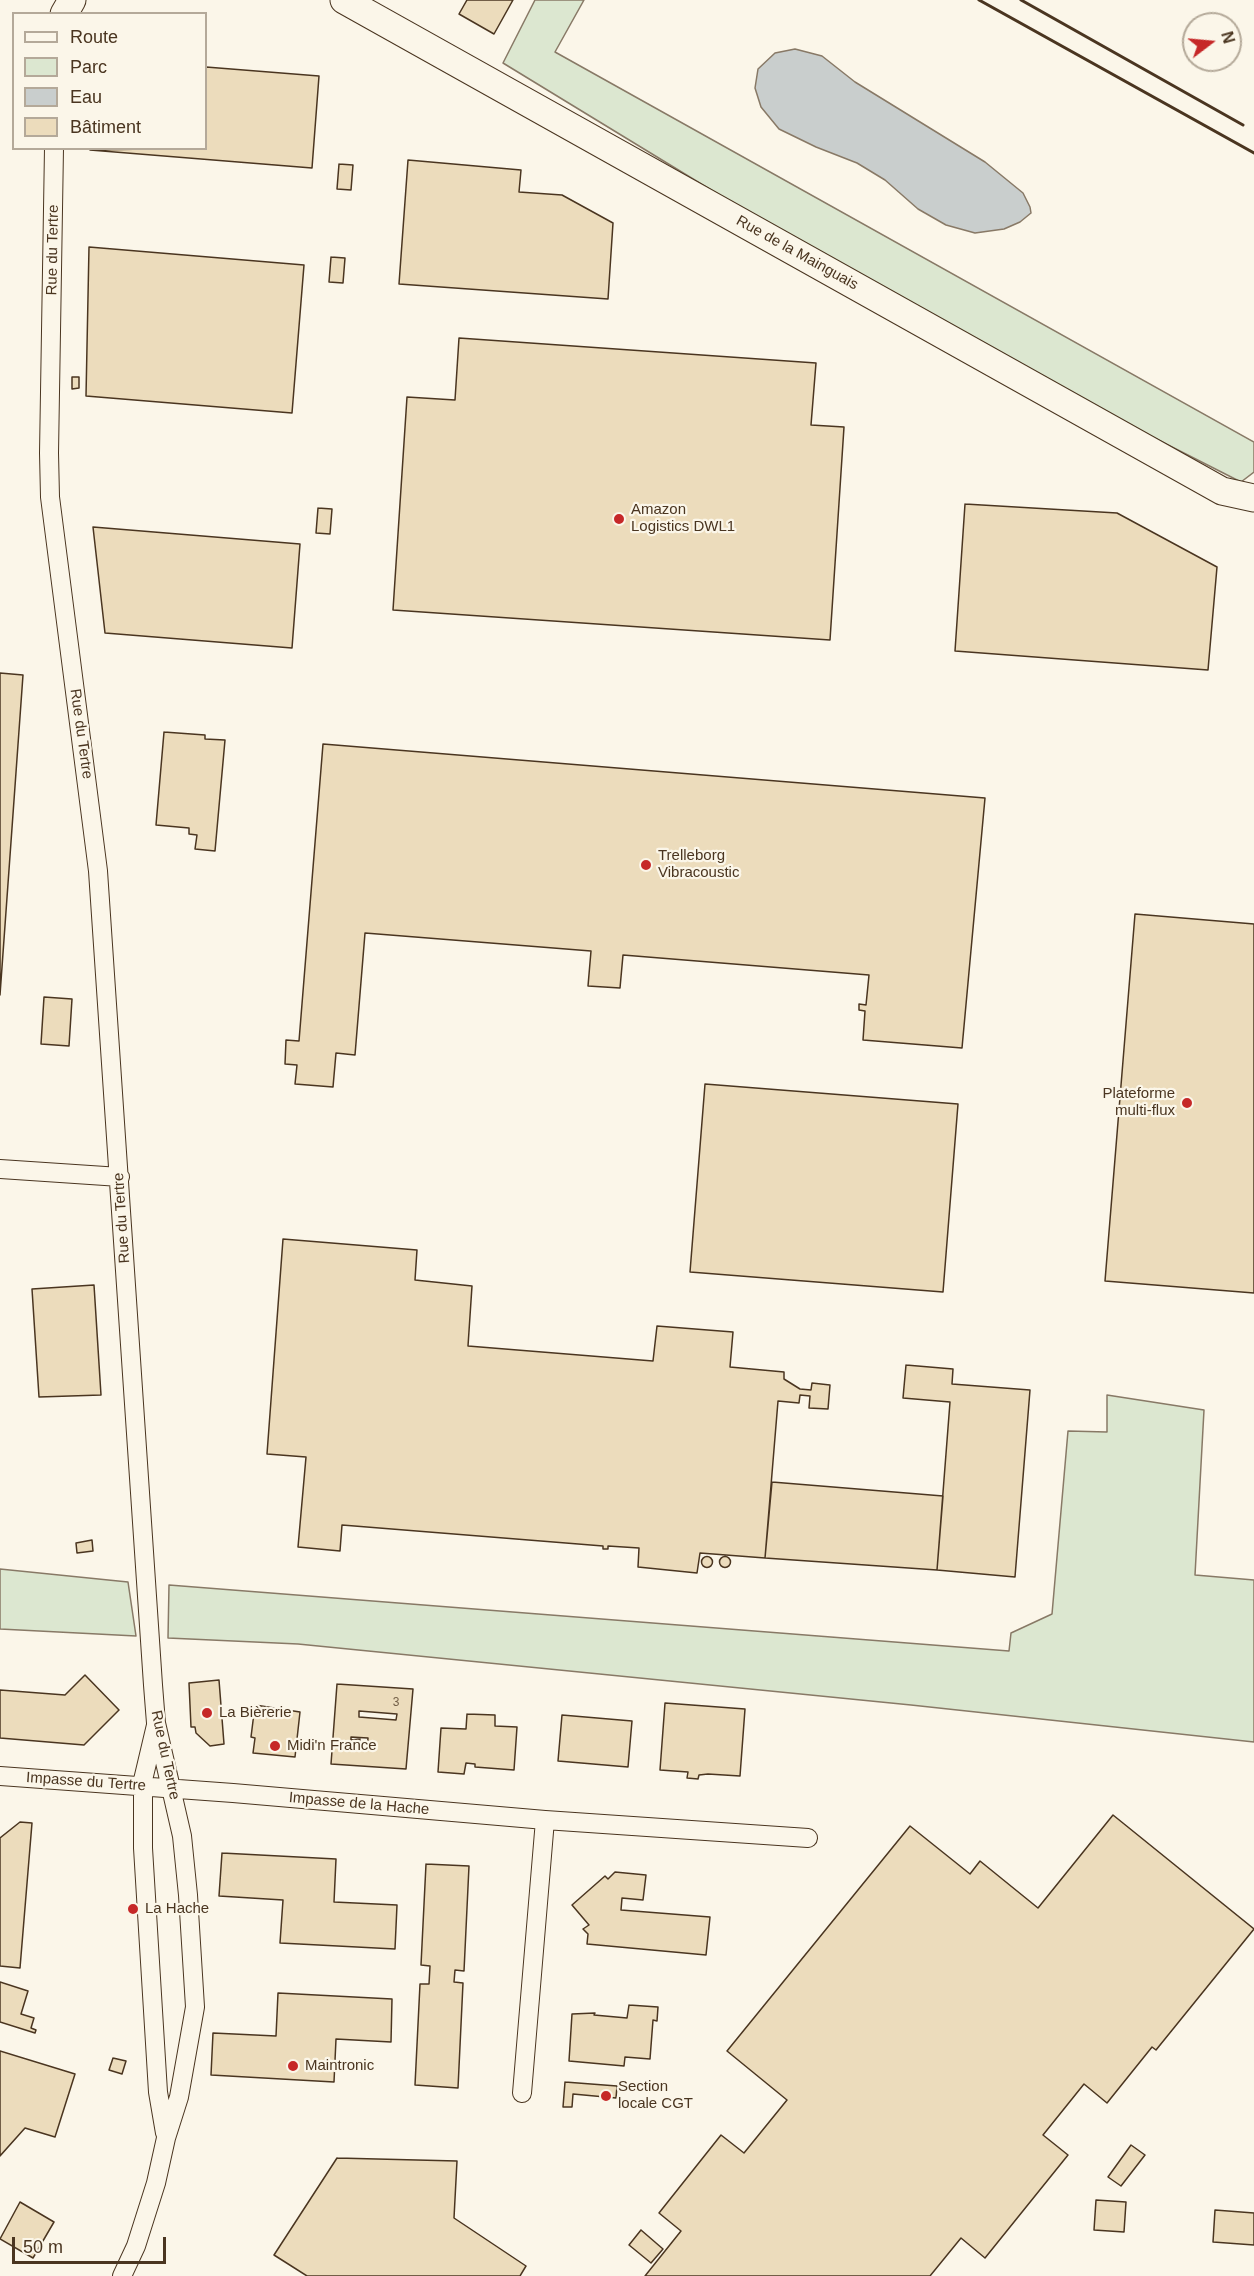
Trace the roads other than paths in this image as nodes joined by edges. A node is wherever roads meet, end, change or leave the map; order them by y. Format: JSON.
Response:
{"nodes":[{"id":1,"x":344,"y":0,"type":"edge"},
{"id":2,"x":54,"y":150,"type":"edge"},
{"id":3,"x":1254,"y":498,"type":"edge"},
{"id":4,"x":0,"y":1169,"type":"edge"},
{"id":5,"x":120,"y":1176,"type":"junction"},
{"id":6,"x":156,"y":1723,"type":"junction"},
{"id":7,"x":0,"y":1776,"type":"edge"},
{"id":8,"x":143,"y":1786,"type":"junction"},
{"id":9,"x":173,"y":1788,"type":"junction"},
{"id":10,"x":545,"y":1820,"type":"junction"},
{"id":11,"x":808,"y":1838,"type":"dead end"},
{"id":12,"x":522,"y":2093,"type":"dead end"},
{"id":13,"x":166,"y":2138,"type":"junction"},
{"id":14,"x":122,"y":2276,"type":"edge"}],
"edges":[{"from":1,"to":3,"type":"street","name":"Rue de la Mainguais"},
{"from":2,"to":5,"type":"street","name":"Rue du Tertre"},
{"from":4,"to":5,"type":"street"},
{"from":5,"to":6,"type":"street","name":"Rue du Tertre"},
{"from":6,"to":8,"type":"street"},
{"from":6,"to":9,"type":"street","name":"Rue du Tertre"},
{"from":7,"to":8,"type":"street","name":"Impasse du Tertre"},
{"from":8,"to":9,"type":"street","name":"Impasse du Tertre"},
{"from":8,"to":13,"type":"street"},
{"from":9,"to":10,"type":"street","name":"Impasse de la Hache"},
{"from":9,"to":13,"type":"street","name":"Rue du Tertre"},
{"from":10,"to":11,"type":"street","name":"Impasse de la Hache"},
{"from":10,"to":12,"type":"street"},
{"from":13,"to":14,"type":"street","name":"Rue du Tertre"}]}
